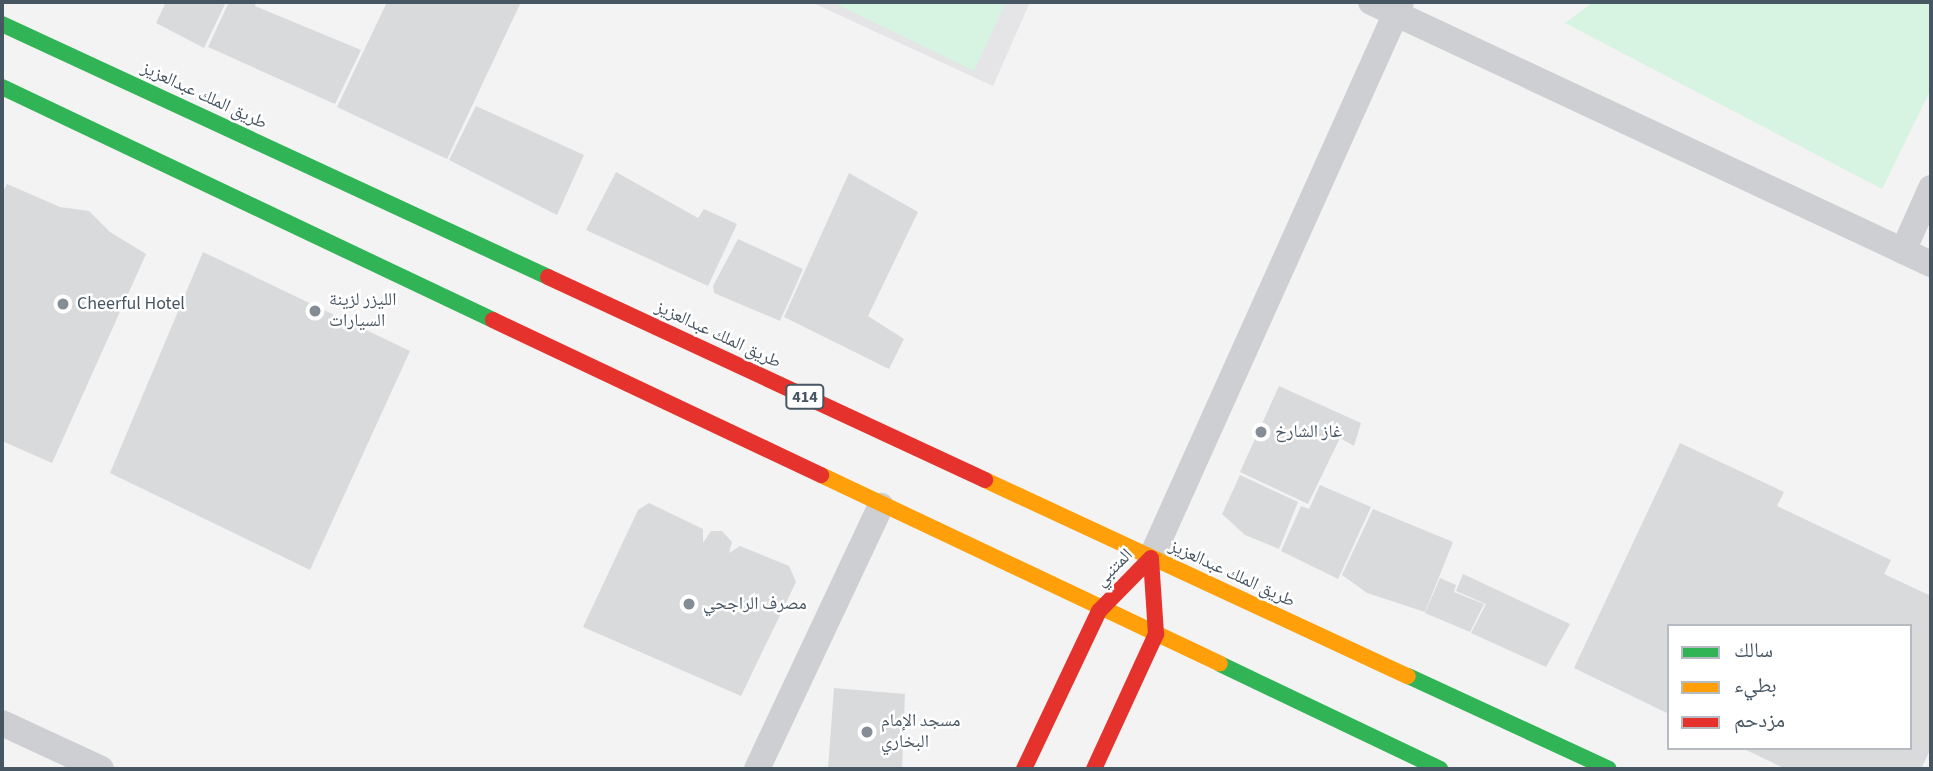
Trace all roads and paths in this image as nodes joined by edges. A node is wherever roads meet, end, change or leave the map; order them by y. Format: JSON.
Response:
{"nodes":[{"id":1,"x":1371,"y":2,"type":"edge"},
{"id":2,"x":1398,"y":8,"type":"edge"},
{"id":3,"x":2,"y":24,"type":"edge"},
{"id":4,"x":2,"y":87,"type":"edge"},
{"id":5,"x":1931,"y":188,"type":"edge"},
{"id":6,"x":1903,"y":251,"type":"junction"},
{"id":7,"x":1931,"y":264,"type":"edge"},
{"id":8,"x":881,"y":506,"type":"junction"},
{"id":9,"x":1151,"y":558,"type":"junction"},
{"id":10,"x":1099,"y":611,"type":"junction"},
{"id":11,"x":1156,"y":634,"type":"junction"},
{"id":12,"x":2,"y":723,"type":"edge"},
{"id":13,"x":101,"y":769,"type":"edge"},
{"id":14,"x":757,"y":769,"type":"edge"},
{"id":15,"x":1024,"y":769,"type":"edge"},
{"id":16,"x":1094,"y":769,"type":"edge"},
{"id":17,"x":1440,"y":769,"type":"edge"},
{"id":18,"x":1609,"y":769,"type":"edge"}],
"edges":[{"from":1,"to":2,"type":"street"},
{"from":2,"to":6,"type":"street"},
{"from":2,"to":9,"type":"street"},
{"from":3,"to":9,"type":"main road","name":"طريق الملك عبدالعزيز","number":"414"},
{"from":4,"to":8,"type":"main road"},
{"from":5,"to":6,"type":"street"},
{"from":6,"to":7,"type":"street"},
{"from":8,"to":10,"type":"main road"},
{"from":8,"to":14,"type":"street"},
{"from":9,"to":10,"type":"main road","name":"المتنبي"},
{"from":9,"to":11,"type":"main road","name":"المتنبي"},
{"from":9,"to":18,"type":"main road","name":"طريق الملك عبدالعزيز","number":"414"},
{"from":10,"to":11,"type":"main road"},
{"from":10,"to":15,"type":"main road","name":"المتنبي"},
{"from":11,"to":16,"type":"main road","name":"المتنبي"},
{"from":11,"to":17,"type":"main road"},
{"from":12,"to":13,"type":"street"}]}
